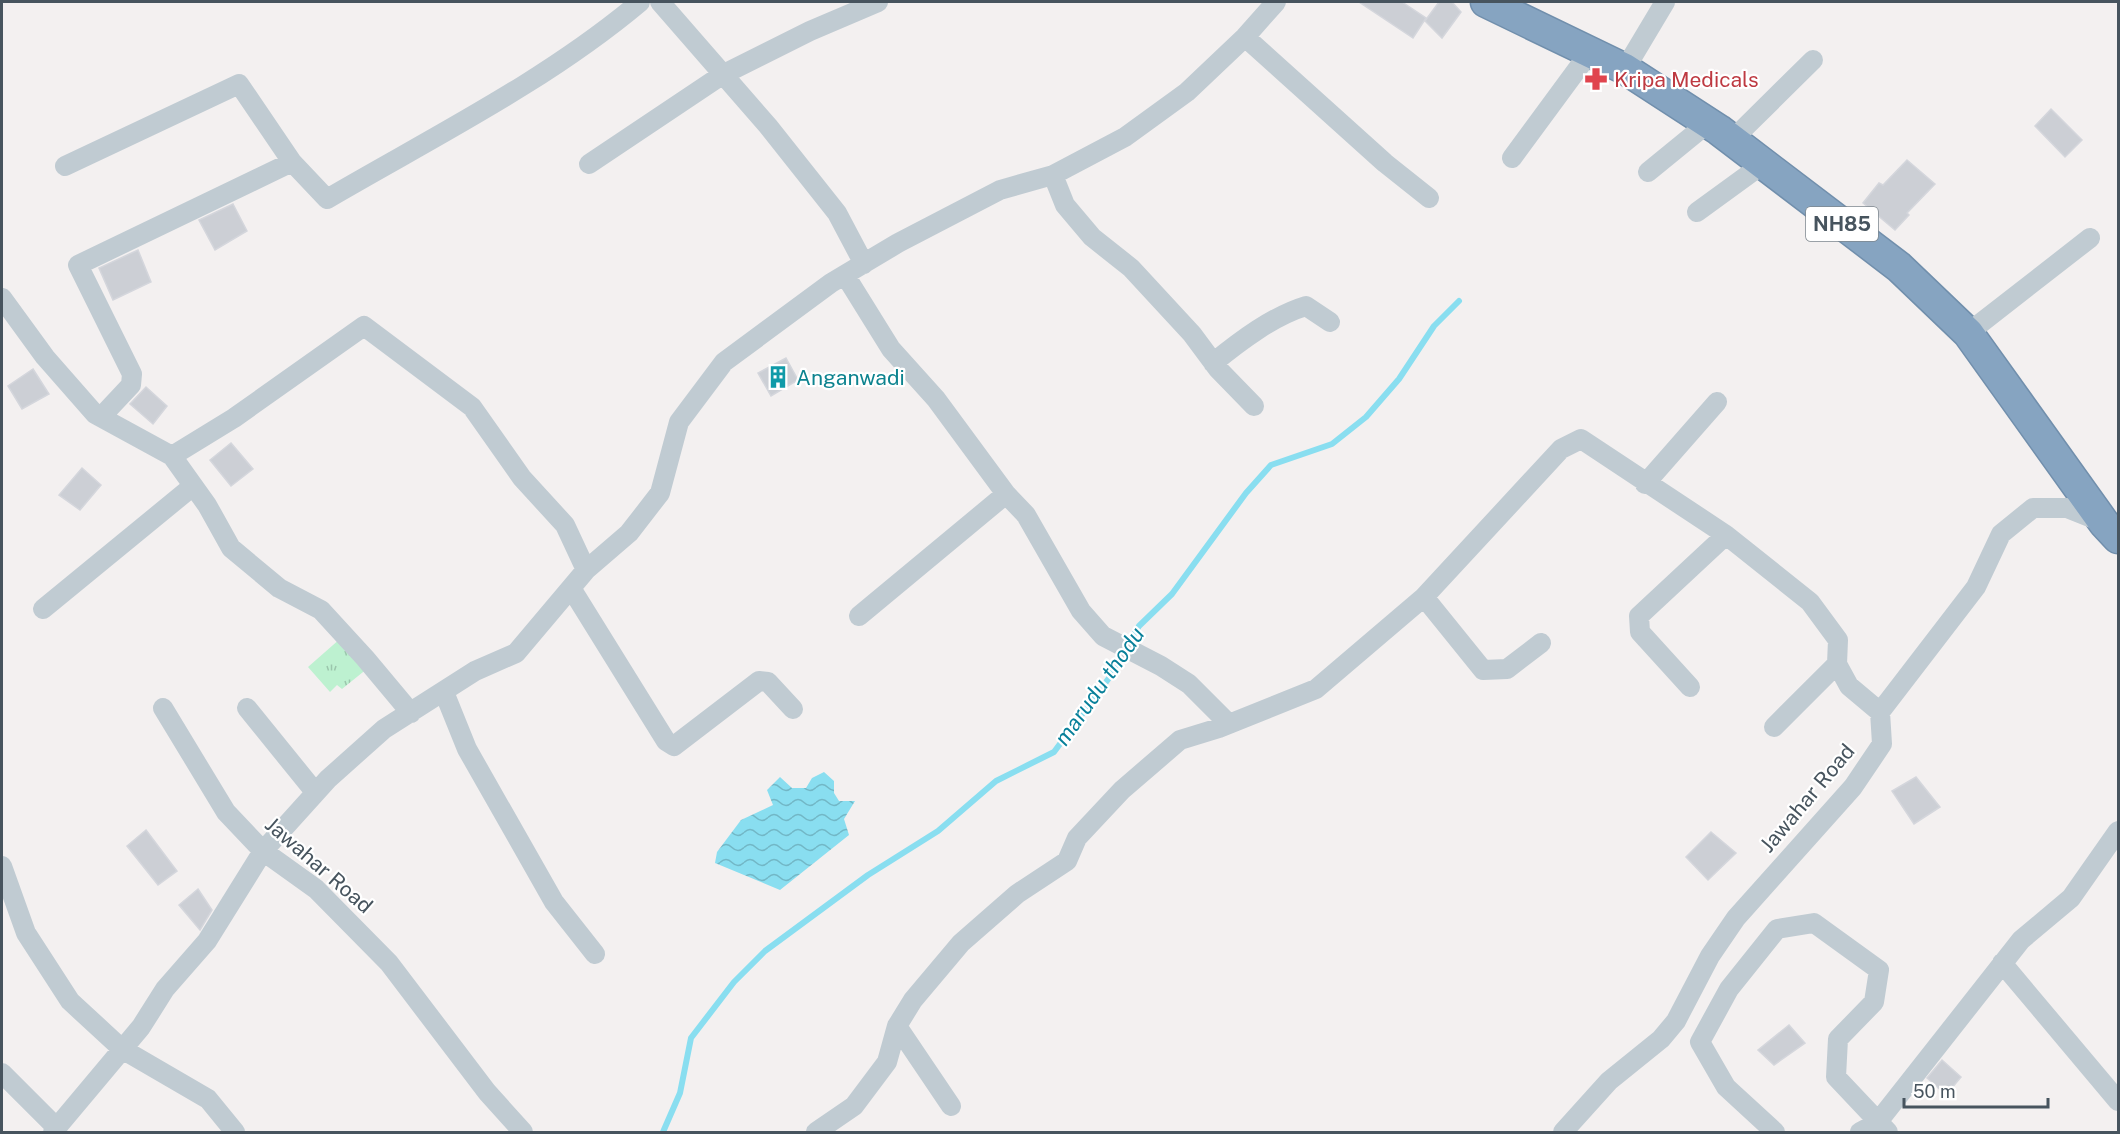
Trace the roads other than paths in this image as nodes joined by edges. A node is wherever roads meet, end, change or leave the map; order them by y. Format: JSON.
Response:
{"nodes":[{"id":1,"x":640,"y":2,"type":"edge"},
{"id":2,"x":660,"y":2,"type":"edge"},
{"id":3,"x":878,"y":2,"type":"edge"},
{"id":4,"x":1276,"y":2,"type":"edge"},
{"id":5,"x":1486,"y":2,"type":"edge"},
{"id":6,"x":1665,"y":2,"type":"edge"},
{"id":7,"x":1245,"y":37,"type":"junction"},
{"id":8,"x":1590,"y":52,"type":"junction"},
{"id":9,"x":1813,"y":60,"type":"dead end"},
{"id":10,"x":1625,"y":69,"type":"junction"},
{"id":11,"x":722,"y":75,"type":"junction"},
{"id":12,"x":1708,"y":123,"type":"junction"},
{"id":13,"x":1732,"y":140,"type":"junction"},
{"id":14,"x":1512,"y":158,"type":"dead end"},
{"id":15,"x":292,"y":162,"type":"junction"},
{"id":16,"x":589,"y":164,"type":"dead end"},
{"id":17,"x":1763,"y":164,"type":"junction"},
{"id":18,"x":64,"y":166,"type":"dead end"},
{"id":19,"x":1647,"y":172,"type":"dead end"},
{"id":20,"x":1053,"y":175,"type":"junction"},
{"id":21,"x":1429,"y":198,"type":"dead end"},
{"id":22,"x":1697,"y":212,"type":"dead end"},
{"id":23,"x":2090,"y":238,"type":"dead end"},
{"id":24,"x":864,"y":264,"type":"junction"},
{"id":25,"x":845,"y":275,"type":"junction"},
{"id":26,"x":2,"y":298,"type":"edge"},
{"id":27,"x":1330,"y":322,"type":"dead end"},
{"id":28,"x":1968,"y":333,"type":"junction"},
{"id":29,"x":1213,"y":363,"type":"junction"},
{"id":30,"x":1717,"y":402,"type":"dead end"},
{"id":31,"x":1254,"y":406,"type":"dead end"},
{"id":32,"x":101,"y":417,"type":"junction"},
{"id":33,"x":172,"y":456,"type":"junction"},
{"id":34,"x":1646,"y":484,"type":"junction"},
{"id":35,"x":193,"y":486,"type":"junction"},
{"id":36,"x":1006,"y":494,"type":"junction"},
{"id":37,"x":2111,"y":530,"type":"edge"},
{"id":38,"x":1726,"y":536,"type":"junction"},
{"id":39,"x":586,"y":570,"type":"junction"},
{"id":40,"x":571,"y":588,"type":"junction"},
{"id":41,"x":1424,"y":597,"type":"junction"},
{"id":42,"x":43,"y":609,"type":"dead end"},
{"id":43,"x":859,"y":616,"type":"dead end"},
{"id":44,"x":1541,"y":643,"type":"dead end"},
{"id":45,"x":1837,"y":664,"type":"junction"},
{"id":46,"x":1690,"y":687,"type":"dead end"},
{"id":47,"x":444,"y":692,"type":"junction"},
{"id":48,"x":163,"y":708,"type":"dead end"},
{"id":49,"x":247,"y":708,"type":"dead end"},
{"id":50,"x":792,"y":710,"type":"dead end"},
{"id":51,"x":1880,"y":712,"type":"junction"},
{"id":52,"x":411,"y":713,"type":"junction"},
{"id":53,"x":1229,"y":724,"type":"junction"},
{"id":54,"x":1774,"y":727,"type":"dead end"},
{"id":55,"x":315,"y":792,"type":"junction"},
{"id":56,"x":2118,"y":831,"type":"edge"},
{"id":57,"x":263,"y":851,"type":"junction"},
{"id":58,"x":2,"y":866,"type":"edge"},
{"id":59,"x":596,"y":954,"type":"dead end"},
{"id":60,"x":2002,"y":963,"type":"junction"},
{"id":61,"x":897,"y":1026,"type":"junction"},
{"id":62,"x":122,"y":1049,"type":"junction"},
{"id":63,"x":2,"y":1073,"type":"edge"},
{"id":64,"x":2118,"y":1101,"type":"edge"},
{"id":65,"x":951,"y":1106,"type":"dead end"},
{"id":66,"x":1875,"y":1129,"type":"edge"},
{"id":67,"x":55,"y":1130,"type":"edge"},
{"id":68,"x":235,"y":1132,"type":"edge"},
{"id":69,"x":523,"y":1132,"type":"edge"},
{"id":70,"x":816,"y":1132,"type":"edge"},
{"id":71,"x":1563,"y":1132,"type":"edge"},
{"id":72,"x":1775,"y":1132,"type":"edge"}],
"edges":[{"from":1,"to":15,"type":"street"},
{"from":2,"to":11,"type":"street"},
{"from":3,"to":11,"type":"street"},
{"from":4,"to":7,"type":"street"},
{"from":5,"to":8,"type":"highway","number":"NH85"},
{"from":6,"to":10,"type":"street"},
{"from":7,"to":20,"type":"street"},
{"from":7,"to":21,"type":"street"},
{"from":8,"to":10,"type":"highway","number":"NH85"},
{"from":8,"to":14,"type":"street"},
{"from":9,"to":13,"type":"street"},
{"from":10,"to":12,"type":"highway","number":"NH85"},
{"from":11,"to":16,"type":"street"},
{"from":11,"to":24,"type":"street"},
{"from":12,"to":13,"type":"highway","number":"NH85"},
{"from":12,"to":19,"type":"street"},
{"from":13,"to":17,"type":"highway","number":"NH85"},
{"from":15,"to":18,"type":"street"},
{"from":15,"to":32,"type":"street"},
{"from":17,"to":22,"type":"street"},
{"from":17,"to":28,"type":"highway","number":"NH85"},
{"from":20,"to":24,"type":"street"},
{"from":20,"to":29,"type":"street"},
{"from":23,"to":28,"type":"street"},
{"from":24,"to":25,"type":"street"},
{"from":25,"to":36,"type":"street"},
{"from":25,"to":39,"type":"street"},
{"from":26,"to":32,"type":"street"},
{"from":27,"to":29,"type":"street"},
{"from":28,"to":37,"type":"highway","number":"NH85"},
{"from":29,"to":31,"type":"street"},
{"from":30,"to":34,"type":"street"},
{"from":32,"to":33,"type":"street"},
{"from":33,"to":35,"type":"street"},
{"from":33,"to":39,"type":"street"},
{"from":34,"to":38,"type":"street"},
{"from":34,"to":41,"type":"street"},
{"from":35,"to":42,"type":"street"},
{"from":35,"to":52,"type":"street"},
{"from":36,"to":43,"type":"street"},
{"from":36,"to":53,"type":"street"},
{"from":37,"to":51,"type":"street"},
{"from":38,"to":45,"type":"street"},
{"from":38,"to":46,"type":"street"},
{"from":39,"to":40,"type":"street"},
{"from":40,"to":47,"type":"street"},
{"from":40,"to":50,"type":"street"},
{"from":41,"to":44,"type":"street"},
{"from":41,"to":53,"type":"street"},
{"from":45,"to":51,"type":"street"},
{"from":45,"to":54,"type":"street"},
{"from":47,"to":52,"type":"street"},
{"from":47,"to":59,"type":"street"},
{"from":48,"to":57,"type":"street","name":"Jawahar Road"},
{"from":49,"to":55,"type":"street"},
{"from":51,"to":71,"type":"street","name":"Jawahar Road"},
{"from":52,"to":55,"type":"street"},
{"from":53,"to":61,"type":"street"},
{"from":55,"to":57,"type":"street"},
{"from":56,"to":60,"type":"street"},
{"from":57,"to":62,"type":"street"},
{"from":57,"to":69,"type":"street","name":"Jawahar Road"},
{"from":58,"to":62,"type":"street"},
{"from":60,"to":64,"type":"street"},
{"from":60,"to":66,"type":"street"},
{"from":61,"to":65,"type":"street"},
{"from":61,"to":70,"type":"street"},
{"from":62,"to":67,"type":"street"},
{"from":62,"to":68,"type":"street"},
{"from":63,"to":67,"type":"street"},
{"from":66,"to":72,"type":"street"}]}
